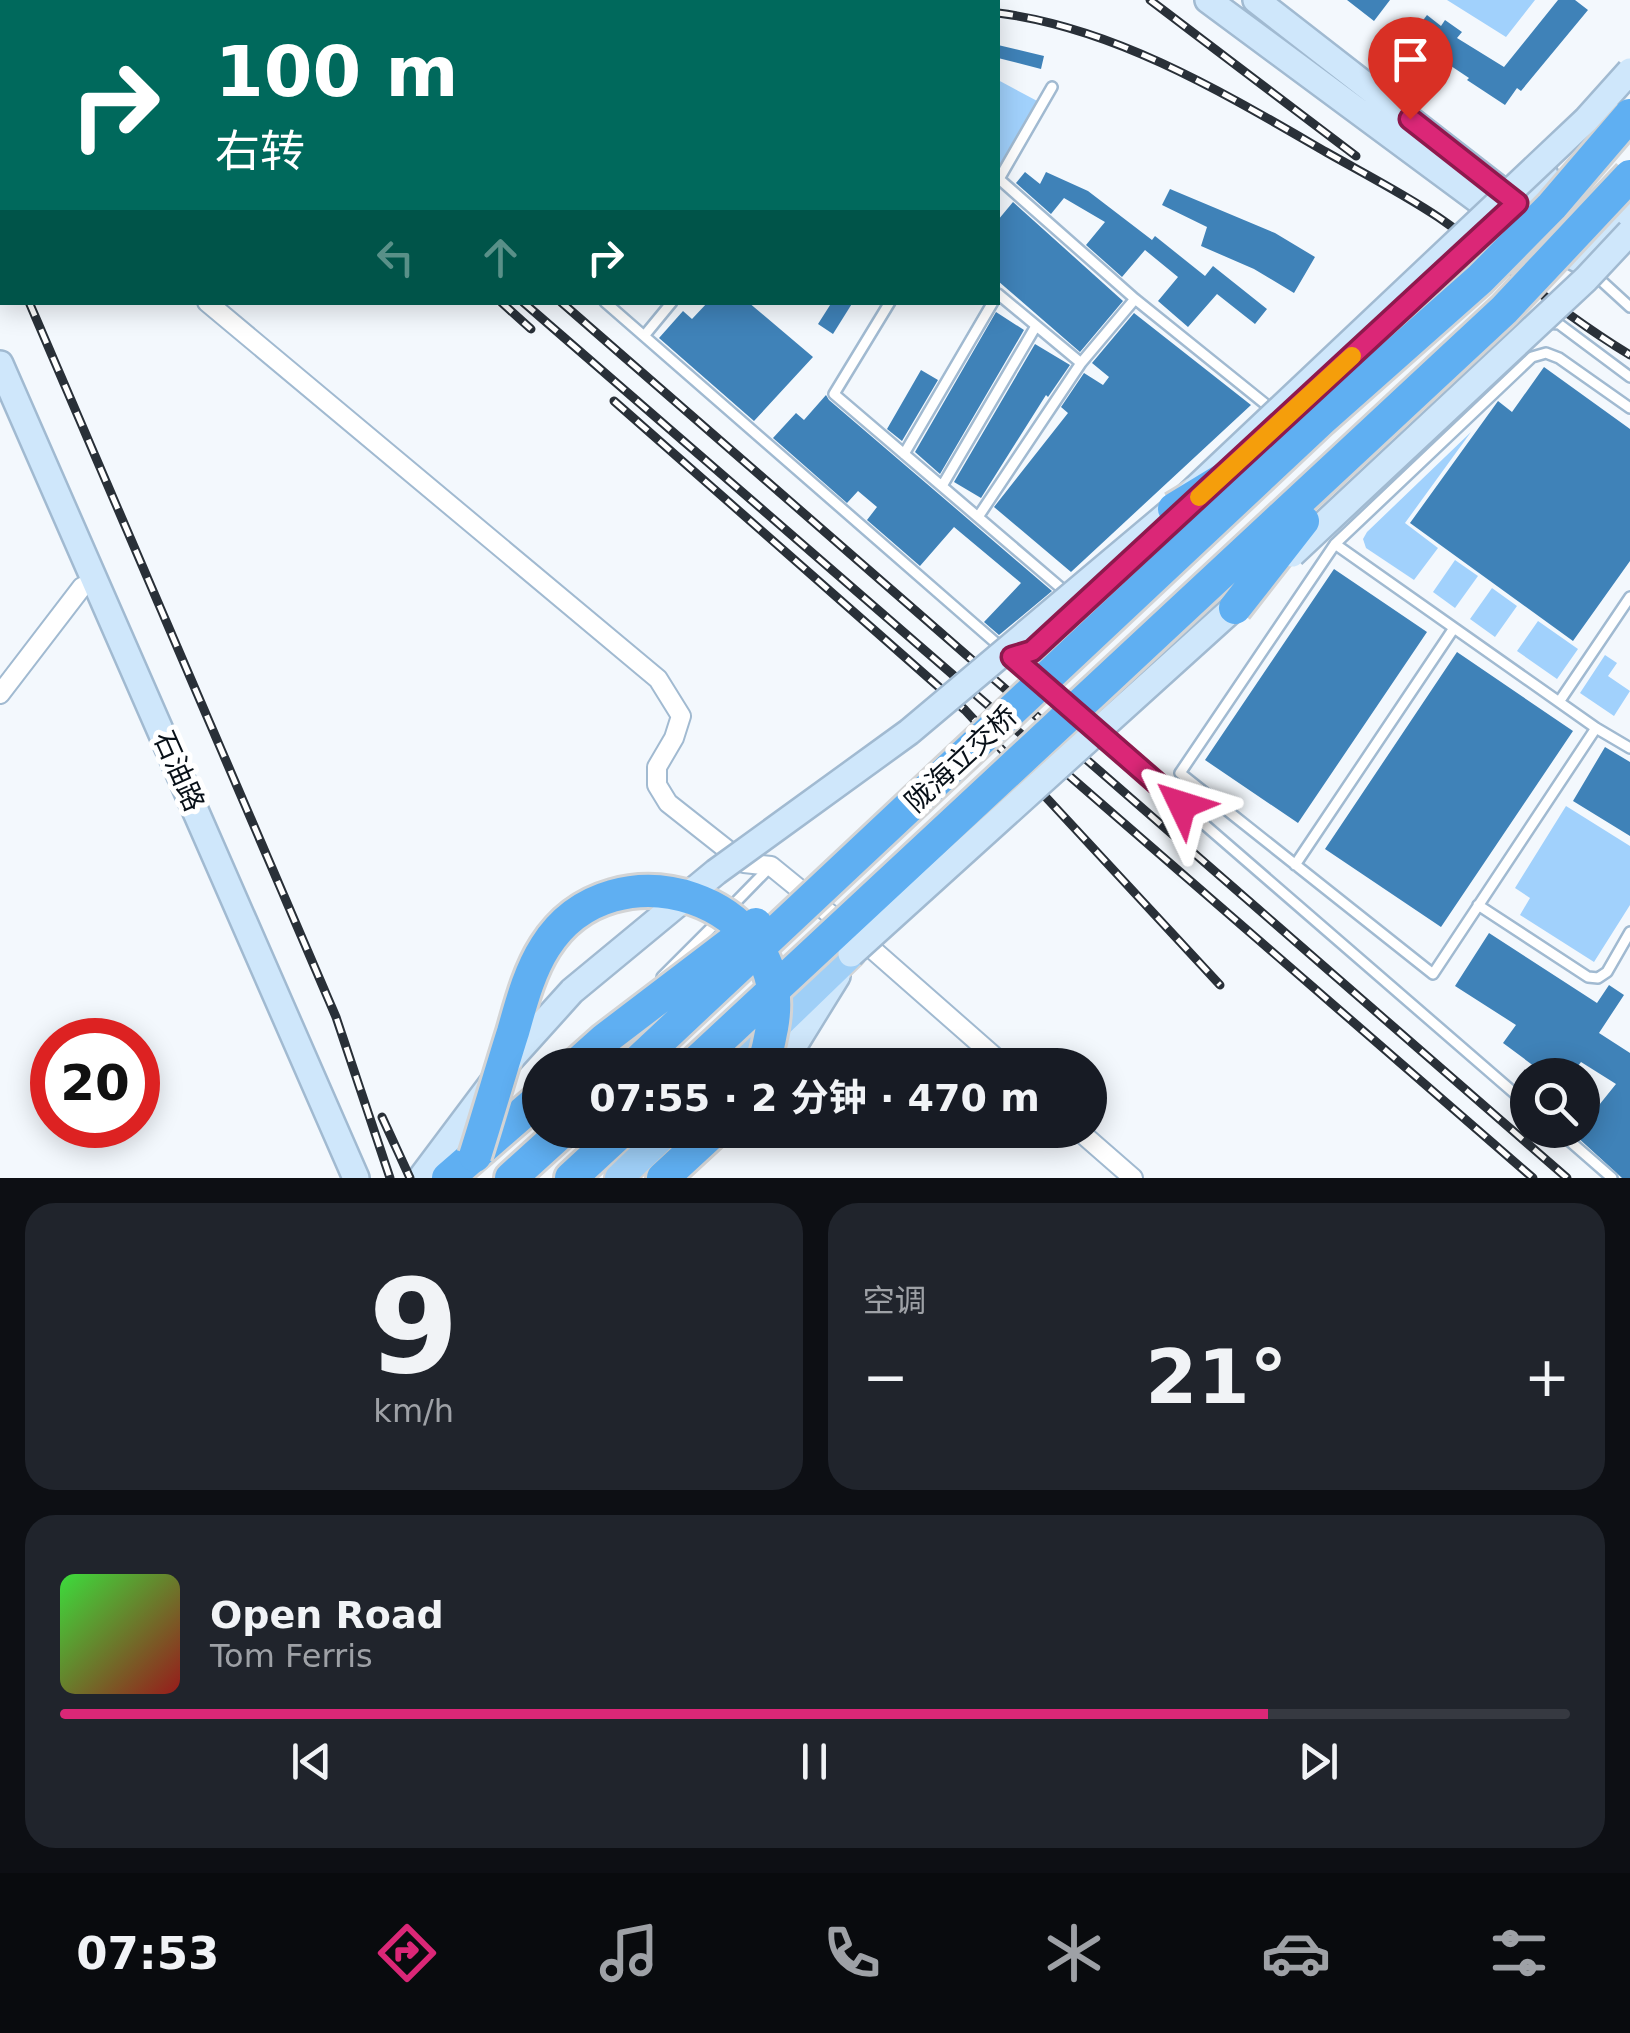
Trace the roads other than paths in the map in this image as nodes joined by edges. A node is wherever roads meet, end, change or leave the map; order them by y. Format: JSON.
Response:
{"nodes":[{"id":1,"x":1208,"y":0,"type":"edge"},
{"id":2,"x":1256,"y":0,"type":"edge"},
{"id":3,"x":1630,"y":71,"type":"edge"},
{"id":4,"x":1052,"y":88,"type":"dead end"},
{"id":5,"x":1630,"y":88,"type":"edge"},
{"id":6,"x":1630,"y":115,"type":"edge"},
{"id":7,"x":1000,"y":176,"type":"edge"},
{"id":8,"x":1630,"y":176,"type":"edge"},
{"id":9,"x":1000,"y":181,"type":"edge"},
{"id":10,"x":1630,"y":202,"type":"edge"},
{"id":11,"x":1502,"y":217,"type":"junction"},
{"id":12,"x":1630,"y":232,"type":"edge"},
{"id":13,"x":1572,"y":253,"type":"junction"},
{"id":14,"x":1000,"y":297,"type":"edge"},
{"id":15,"x":1416,"y":297,"type":"dead end"},
{"id":16,"x":1134,"y":299,"type":"junction"},
{"id":17,"x":211,"y":305,"type":"edge"},
{"id":18,"x":609,"y":305,"type":"edge"},
{"id":19,"x":670,"y":305,"type":"edge"},
{"id":20,"x":888,"y":305,"type":"edge"},
{"id":21,"x":992,"y":305,"type":"edge"},
{"id":22,"x":1630,"y":307,"type":"edge"},
{"id":23,"x":1036,"y":326,"type":"junction"},
{"id":24,"x":644,"y":336,"type":"junction"},
{"id":25,"x":1081,"y":363,"type":"junction"},
{"id":26,"x":0,"y":364,"type":"edge"},
{"id":27,"x":1630,"y":376,"type":"edge"},
{"id":28,"x":0,"y":401,"type":"edge"},
{"id":29,"x":1630,"y":408,"type":"edge"},
{"id":30,"x":1284,"y":419,"type":"junction"},
{"id":31,"x":1321,"y":420,"type":"junction"},
{"id":32,"x":1366,"y":438,"type":"junction"},
{"id":33,"x":904,"y":454,"type":"junction"},
{"id":34,"x":942,"y":486,"type":"junction"},
{"id":35,"x":1174,"y":509,"type":"junction"},
{"id":36,"x":1338,"y":511,"type":"junction"},
{"id":37,"x":978,"y":517,"type":"junction"},
{"id":38,"x":1335,"y":544,"type":"junction"},
{"id":39,"x":89,"y":584,"type":"junction"},
{"id":40,"x":1630,"y":597,"type":"edge"},
{"id":41,"x":1081,"y":606,"type":"junction"},
{"id":42,"x":1235,"y":608,"type":"junction"},
{"id":43,"x":1454,"y":628,"type":"junction"},
{"id":44,"x":1012,"y":657,"type":"junction"},
{"id":45,"x":0,"y":694,"type":"edge"},
{"id":46,"x":1559,"y":702,"type":"junction"},
{"id":47,"x":1596,"y":728,"type":"junction"},
{"id":48,"x":1096,"y":730,"type":"junction"},
{"id":49,"x":1630,"y":748,"type":"edge"},
{"id":50,"x":948,"y":772,"type":"junction"},
{"id":51,"x":1295,"y":865,"type":"junction"},
{"id":52,"x":771,"y":866,"type":"junction"},
{"id":53,"x":1478,"y":905,"type":"junction"},
{"id":54,"x":1630,"y":932,"type":"edge"},
{"id":55,"x":851,"y":954,"type":"junction"},
{"id":56,"x":660,"y":980,"type":"dead end"},
{"id":57,"x":646,"y":994,"type":"dead end"},
{"id":58,"x":593,"y":1048,"type":"edge"},
{"id":59,"x":598,"y":1048,"type":"edge"},
{"id":60,"x":652,"y":1048,"type":"edge"},
{"id":61,"x":711,"y":1048,"type":"edge"},
{"id":62,"x":754,"y":1048,"type":"edge"},
{"id":63,"x":766,"y":1048,"type":"edge"},
{"id":64,"x":793,"y":1048,"type":"edge"},
{"id":65,"x":985,"y":1048,"type":"edge"},
{"id":66,"x":1510,"y":1088,"type":"edge"},
{"id":67,"x":522,"y":1117,"type":"edge"},
{"id":68,"x":544,"y":1148,"type":"edge"},
{"id":69,"x":604,"y":1148,"type":"edge"},
{"id":70,"x":650,"y":1148,"type":"edge"},
{"id":71,"x":696,"y":1148,"type":"edge"},
{"id":72,"x":715,"y":1148,"type":"edge"},
{"id":73,"x":1099,"y":1148,"type":"edge"},
{"id":74,"x":1578,"y":1148,"type":"edge"},
{"id":75,"x":470,"y":1167,"type":"edge"},
{"id":76,"x":338,"y":1178,"type":"edge"},
{"id":77,"x":356,"y":1178,"type":"edge"},
{"id":78,"x":421,"y":1178,"type":"edge"},
{"id":79,"x":448,"y":1178,"type":"edge"},
{"id":80,"x":511,"y":1178,"type":"edge"},
{"id":81,"x":571,"y":1178,"type":"edge"},
{"id":82,"x":619,"y":1178,"type":"edge"},
{"id":83,"x":663,"y":1178,"type":"edge"},
{"id":84,"x":684,"y":1178,"type":"edge"},
{"id":85,"x":1133,"y":1178,"type":"edge"},
{"id":86,"x":1612,"y":1178,"type":"edge"}],
"edges":[{"from":1,"to":11,"type":"main road"},
{"from":2,"to":11,"type":"main road"},
{"from":3,"to":35,"type":"main road","bridge":true},
{"from":4,"to":7,"type":"lane"},
{"from":5,"to":11,"type":"main road"},
{"from":6,"to":31,"type":"highway","name":"陇海立交桥","bridge":true},
{"from":8,"to":13,"type":"highway","name":"陇海立交桥","bridge":true},
{"from":9,"to":16,"type":"lane"},
{"from":10,"to":13,"type":"main road"},
{"from":11,"to":13,"type":"main road"},
{"from":12,"to":36,"type":"main road","bridge":true},
{"from":13,"to":22,"type":"lane"},
{"from":13,"to":32,"type":"highway","name":"陇海立交桥","bridge":true},
{"from":14,"to":23,"type":"lane"},
{"from":15,"to":30,"type":"lane"},
{"from":16,"to":25,"type":"lane"},
{"from":16,"to":30,"type":"lane"},
{"from":17,"to":52,"type":"street"},
{"from":18,"to":24,"type":"lane"},
{"from":19,"to":24,"type":"lane"},
{"from":20,"to":33,"type":"lane"},
{"from":21,"to":33,"type":"lane"},
{"from":23,"to":25,"type":"lane"},
{"from":23,"to":34,"type":"lane"},
{"from":24,"to":44,"type":"lane"},
{"from":25,"to":37,"type":"lane"},
{"from":26,"to":39,"type":"main road","name":"石油路"},
{"from":27,"to":36,"type":"lane"},
{"from":28,"to":39,"type":"main road","name":"石油路"},
{"from":29,"to":38,"type":"lane"},
{"from":30,"to":41,"type":"lane"},
{"from":31,"to":35,"type":"highway","bridge":true},
{"from":31,"to":50,"type":"highway","name":"陇海立交桥","bridge":true},
{"from":32,"to":42,"type":"highway","bridge":true},
{"from":32,"to":61,"type":"highway","name":"陇海立交桥","bridge":true},
{"from":33,"to":34,"type":"lane"},
{"from":34,"to":37,"type":"lane"},
{"from":35,"to":78,"type":"main road","bridge":true},
{"from":36,"to":42,"type":"main road","bridge":true},
{"from":36,"to":48,"type":"lane"},
{"from":37,"to":41,"type":"lane"},
{"from":38,"to":43,"type":"lane"},
{"from":38,"to":51,"type":"lane"},
{"from":39,"to":45,"type":"street"},
{"from":39,"to":76,"type":"main road","name":"石油路"},
{"from":39,"to":77,"type":"main road","name":"石油路"},
{"from":40,"to":46,"type":"lane"},
{"from":41,"to":44,"type":"lane"},
{"from":42,"to":55,"type":"main road","bridge":true},
{"from":43,"to":46,"type":"lane"},
{"from":43,"to":51,"type":"lane"},
{"from":44,"to":48,"type":"lane"},
{"from":46,"to":47,"type":"lane"},
{"from":47,"to":49,"type":"lane"},
{"from":47,"to":53,"type":"lane"},
{"from":48,"to":66,"type":"lane"},
{"from":50,"to":59,"type":"highway","bridge":true},
{"from":50,"to":60,"type":"highway","name":"陇海立交桥","bridge":true},
{"from":51,"to":53,"type":"lane"},
{"from":52,"to":56,"type":"lane"},
{"from":52,"to":65,"type":"street"},
{"from":53,"to":54,"type":"lane"},
{"from":55,"to":62,"type":"main road","bridge":true},
{"from":55,"to":64,"type":"main road"},
{"from":57,"to":58,"type":"lane"},
{"from":63,"to":75,"type":"highway","bridge":true},
{"from":67,"to":75,"type":"highway"},
{"from":68,"to":80,"type":"highway"},
{"from":69,"to":81,"type":"highway"},
{"from":70,"to":82,"type":"main road"},
{"from":71,"to":83,"type":"highway"},
{"from":72,"to":84,"type":"main road"},
{"from":73,"to":85,"type":"street"},
{"from":74,"to":86,"type":"lane"},
{"from":75,"to":79,"type":"highway"}]}
